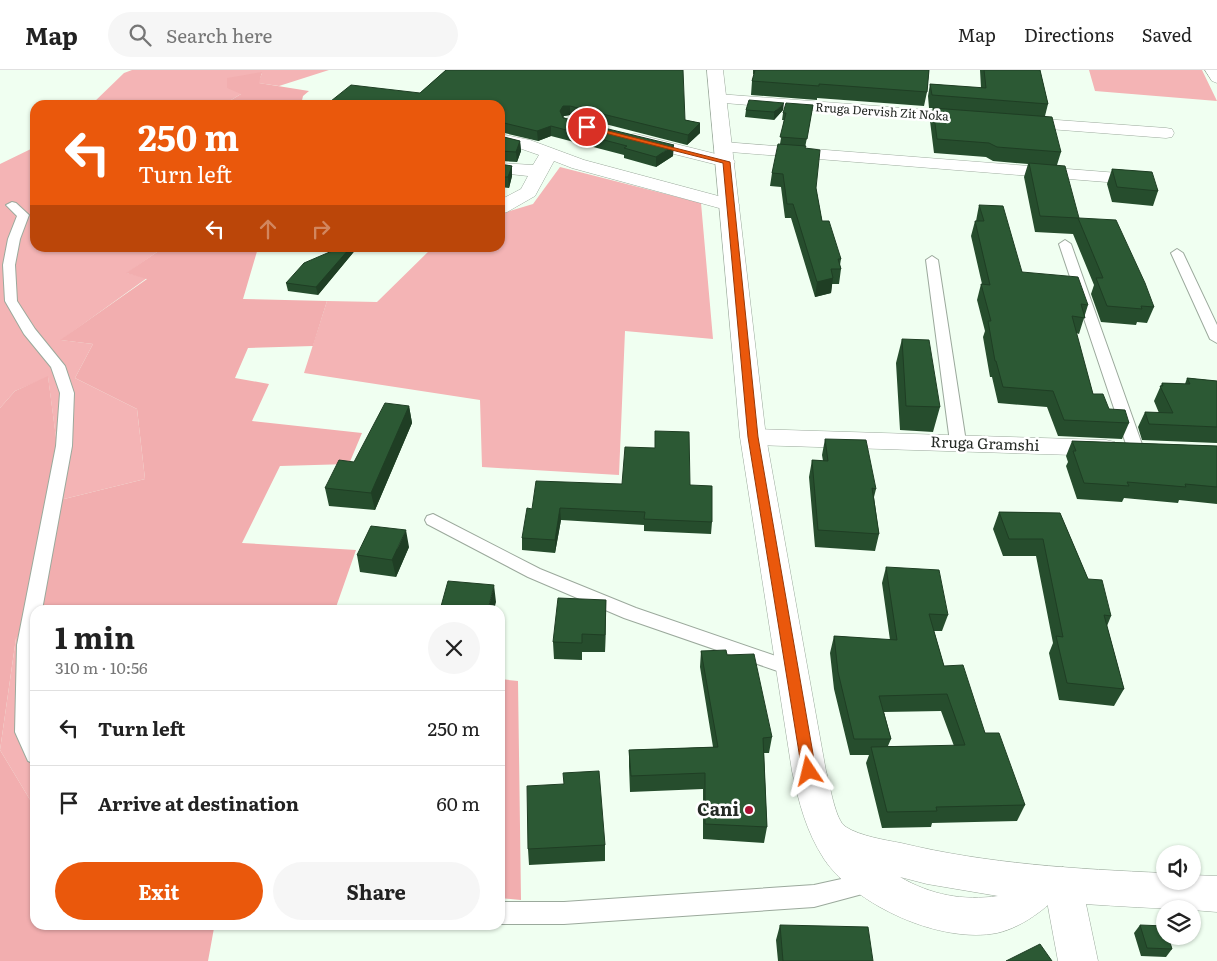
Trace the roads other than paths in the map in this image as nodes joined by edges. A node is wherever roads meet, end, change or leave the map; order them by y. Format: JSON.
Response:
{"nodes":[{"id":1,"x":715,"y":70,"type":"edge"},
{"id":2,"x":1213,"y":70,"type":"edge"},
{"id":3,"x":1217,"y":78,"type":"edge"},
{"id":4,"x":718,"y":99,"type":"junction"},
{"id":5,"x":1166,"y":133,"type":"dead end"},
{"id":6,"x":616,"y":134,"type":"edge"},
{"id":7,"x":505,"y":140,"type":"edge"},
{"id":8,"x":549,"y":153,"type":"junction"},
{"id":9,"x":725,"y":154,"type":"junction"},
{"id":10,"x":505,"y":168,"type":"edge"},
{"id":11,"x":538,"y":171,"type":"junction"},
{"id":12,"x":1144,"y":180,"type":"edge"},
{"id":13,"x":12,"y":205,"type":"dead end"},
{"id":14,"x":505,"y":205,"type":"edge"},
{"id":15,"x":730,"y":205,"type":"junction"},
{"id":16,"x":1065,"y":244,"type":"dead end"},
{"id":17,"x":1177,"y":253,"type":"dead end"},
{"id":18,"x":932,"y":260,"type":"dead end"},
{"id":19,"x":1217,"y":339,"type":"edge"},
{"id":20,"x":753,"y":437,"type":"junction"},
{"id":21,"x":958,"y":442,"type":"junction"},
{"id":22,"x":1136,"y":450,"type":"junction"},
{"id":23,"x":1163,"y":451,"type":"edge"},
{"id":24,"x":433,"y":520,"type":"dead end"},
{"id":25,"x":34,"y":605,"type":"edge"},
{"id":26,"x":30,"y":624,"type":"edge"},
{"id":27,"x":792,"y":669,"type":"junction"},
{"id":28,"x":30,"y":744,"type":"edge"},
{"id":29,"x":832,"y":839,"type":"junction"},
{"id":30,"x":874,"y":882,"type":"junction"},
{"id":31,"x":1055,"y":884,"type":"junction"},
{"id":32,"x":1217,"y":894,"type":"edge"},
{"id":33,"x":505,"y":913,"type":"edge"},
{"id":34,"x":1078,"y":961,"type":"edge"}],
"edges":[{"from":1,"to":4,"type":"street"},
{"from":2,"to":3,"type":"street"},
{"from":4,"to":5,"type":"street","name":"Rruga Dervish Zit Noka"},
{"from":4,"to":9,"type":"street"},
{"from":6,"to":9,"type":"street"},
{"from":7,"to":8,"type":"street"},
{"from":8,"to":11,"type":"street"},
{"from":8,"to":15,"type":"street"},
{"from":9,"to":12,"type":"street"},
{"from":9,"to":15,"type":"street"},
{"from":10,"to":11,"type":"street"},
{"from":11,"to":14,"type":"street"},
{"from":13,"to":25,"type":"lane"},
{"from":15,"to":20,"type":"street"},
{"from":16,"to":22,"type":"lane"},
{"from":17,"to":19,"type":"lane"},
{"from":18,"to":21,"type":"lane"},
{"from":20,"to":21,"type":"street","name":"Rruga Gramshi"},
{"from":20,"to":27,"type":"street"},
{"from":21,"to":22,"type":"street","name":"Rruga Gramshi"},
{"from":22,"to":23,"type":"street","name":"Rruga Gramshi"},
{"from":24,"to":27,"type":"lane"},
{"from":26,"to":28,"type":"lane"},
{"from":27,"to":29,"type":"street"},
{"from":29,"to":30,"type":"street"},
{"from":29,"to":31,"type":"street"},
{"from":30,"to":31,"type":"street"},
{"from":30,"to":33,"type":"lane"},
{"from":31,"to":32,"type":"street"},
{"from":31,"to":34,"type":"street"}]}
